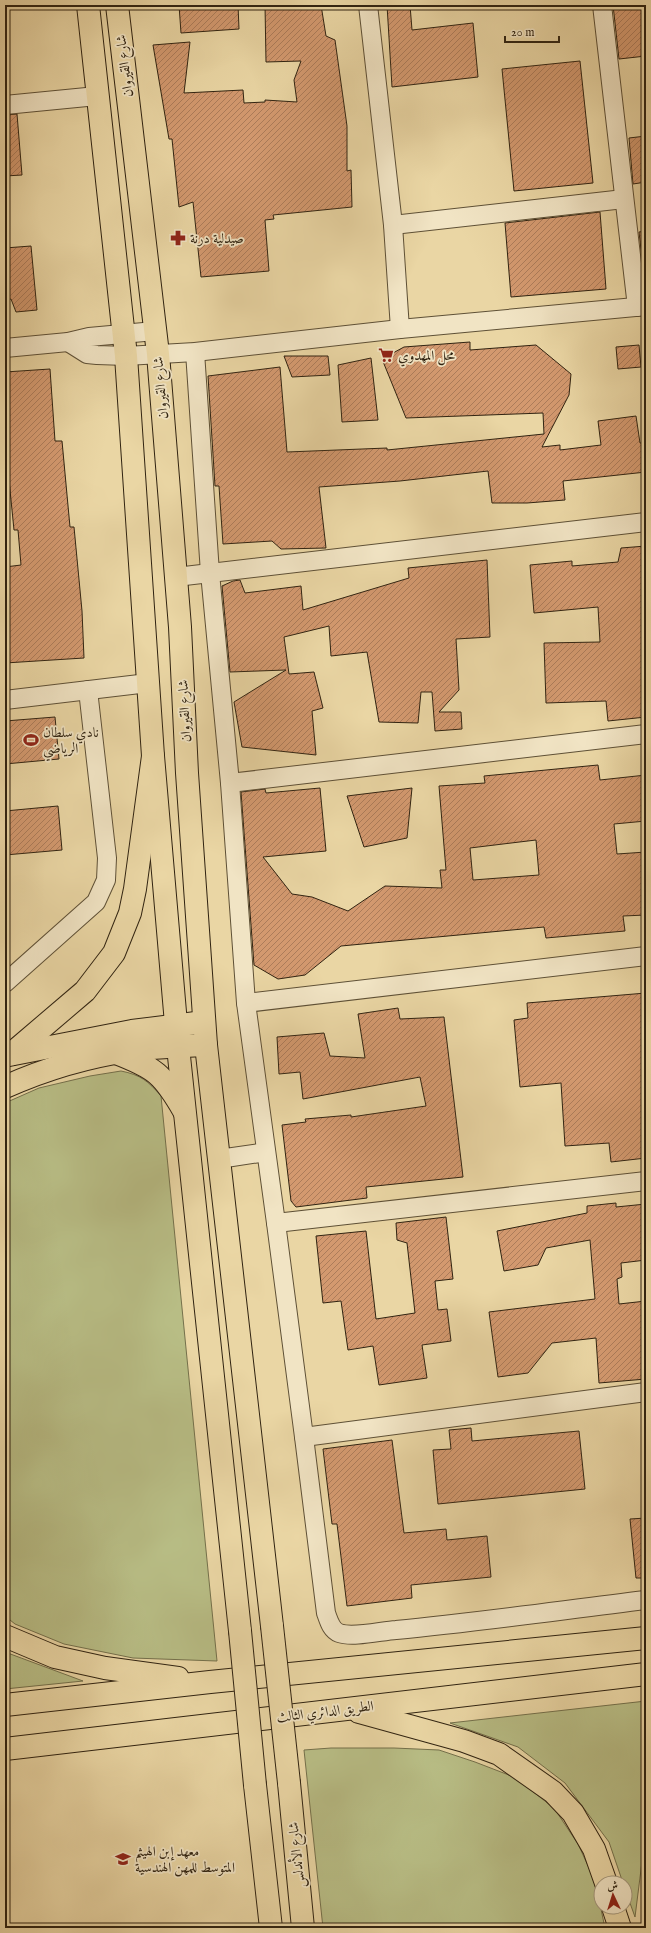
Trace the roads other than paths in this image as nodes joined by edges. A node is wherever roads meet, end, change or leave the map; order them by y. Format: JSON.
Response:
{"nodes":[{"id":1,"x":88,"y":5,"type":"edge"},
{"id":2,"x":117,"y":5,"type":"edge"},
{"id":3,"x":368,"y":5,"type":"edge"},
{"id":4,"x":602,"y":5,"type":"edge"},
{"id":5,"x":97,"y":96,"type":"junction"},
{"id":6,"x":5,"y":105,"type":"edge"},
{"id":7,"x":624,"y":199,"type":"junction"},
{"id":8,"x":393,"y":225,"type":"junction"},
{"id":9,"x":642,"y":307,"type":"edge"},
{"id":10,"x":400,"y":329,"type":"junction"},
{"id":11,"x":155,"y":330,"type":"junction"},
{"id":12,"x":123,"y":333,"type":"junction"},
{"id":13,"x":68,"y":342,"type":"junction"},
{"id":14,"x":5,"y":348,"type":"edge"},
{"id":15,"x":195,"y":352,"type":"junction"},
{"id":16,"x":158,"y":354,"type":"junction"},
{"id":17,"x":126,"y":356,"type":"junction"},
{"id":18,"x":646,"y":522,"type":"edge"},
{"id":19,"x":210,"y":573,"type":"junction"},
{"id":20,"x":176,"y":577,"type":"junction"},
{"id":21,"x":148,"y":683,"type":"junction"},
{"id":22,"x":88,"y":690,"type":"junction"},
{"id":23,"x":5,"y":700,"type":"edge"},
{"id":24,"x":646,"y":734,"type":"edge"},
{"id":25,"x":153,"y":756,"type":"junction"},
{"id":26,"x":230,"y":783,"type":"junction"},
{"id":27,"x":646,"y":956,"type":"edge"},
{"id":28,"x":5,"y":983,"type":"edge"},
{"id":29,"x":246,"y":1002,"type":"junction"},
{"id":30,"x":204,"y":1022,"type":"junction"},
{"id":31,"x":177,"y":1036,"type":"junction"},
{"id":32,"x":206,"y":1045,"type":"junction"},
{"id":33,"x":115,"y":1053,"type":"junction"},
{"id":34,"x":7,"y":1056,"type":"edge"},
{"id":35,"x":5,"y":1087,"type":"edge"},
{"id":36,"x":184,"y":1110,"type":"junction"},
{"id":37,"x":266,"y":1152,"type":"junction"},
{"id":38,"x":219,"y":1159,"type":"junction"},
{"id":39,"x":646,"y":1181,"type":"edge"},
{"id":40,"x":276,"y":1223,"type":"junction"},
{"id":41,"x":646,"y":1392,"type":"edge"},
{"id":42,"x":304,"y":1437,"type":"junction"},
{"id":43,"x":646,"y":1600,"type":"edge"},
{"id":44,"x":5,"y":1636,"type":"edge"},
{"id":45,"x":646,"y":1638,"type":"edge"},
{"id":46,"x":646,"y":1674,"type":"edge"},
{"id":47,"x":210,"y":1682,"type":"junction"},
{"id":48,"x":5,"y":1706,"type":"edge"},
{"id":49,"x":348,"y":1709,"type":"junction"},
{"id":50,"x":5,"y":1749,"type":"edge"},
{"id":51,"x":603,"y":1875,"type":"edge"},
{"id":52,"x":616,"y":1915,"type":"edge"},
{"id":53,"x":271,"y":1928,"type":"edge"},
{"id":54,"x":303,"y":1928,"type":"edge"},
{"id":55,"x":620,"y":1928,"type":"edge"}],
"edges":[{"from":1,"to":5,"type":"main road"},
{"from":2,"to":11,"type":"main road","name":"شارع القيروان"},
{"from":3,"to":8,"type":"street"},
{"from":4,"to":7,"type":"street"},
{"from":5,"to":6,"type":"street"},
{"from":5,"to":12,"type":"main road"},
{"from":7,"to":8,"type":"street"},
{"from":7,"to":9,"type":"street"},
{"from":8,"to":10,"type":"street"},
{"from":9,"to":10,"type":"street"},
{"from":10,"to":15,"type":"street"},
{"from":11,"to":12,"type":"street"},
{"from":11,"to":16,"type":"main road","name":"شارع القيروان"},
{"from":12,"to":13,"type":"street"},
{"from":12,"to":17,"type":"main road"},
{"from":13,"to":14,"type":"street"},
{"from":13,"to":17,"type":"street"},
{"from":15,"to":16,"type":"street"},
{"from":15,"to":19,"type":"street"},
{"from":16,"to":17,"type":"street"},
{"from":16,"to":20,"type":"main road","name":"شارع القيروان"},
{"from":17,"to":21,"type":"main road"},
{"from":18,"to":19,"type":"street"},
{"from":19,"to":20,"type":"street"},
{"from":19,"to":26,"type":"street"},
{"from":20,"to":30,"type":"main road","name":"شارع القيروان"},
{"from":21,"to":22,"type":"street"},
{"from":21,"to":25,"type":"main road"},
{"from":22,"to":23,"type":"street"},
{"from":22,"to":28,"type":"street"},
{"from":24,"to":26,"type":"street"},
{"from":25,"to":31,"type":"main road"},
{"from":25,"to":34,"type":"main road"},
{"from":26,"to":29,"type":"street"},
{"from":27,"to":29,"type":"street"},
{"from":29,"to":37,"type":"street"},
{"from":30,"to":31,"type":"main road"},
{"from":30,"to":32,"type":"main road","name":"شارع القيروان"},
{"from":31,"to":32,"type":"main road"},
{"from":31,"to":33,"type":"main road"},
{"from":31,"to":34,"type":"main road"},
{"from":31,"to":36,"type":"main road"},
{"from":32,"to":38,"type":"main road","name":"شارع القيروان"},
{"from":33,"to":35,"type":"main road"},
{"from":33,"to":36,"type":"main road"},
{"from":36,"to":53,"type":"main road","bridge":true},
{"from":37,"to":38,"type":"street"},
{"from":37,"to":40,"type":"street"},
{"from":38,"to":54,"type":"main road","name":"شارع الأندلس","bridge":true},
{"from":39,"to":40,"type":"street"},
{"from":40,"to":42,"type":"street"},
{"from":41,"to":42,"type":"street"},
{"from":42,"to":43,"type":"street"},
{"from":44,"to":47,"type":"main road"},
{"from":45,"to":47,"type":"main road"},
{"from":46,"to":49,"type":"main road","name":"الطريق الدائري الثالث"},
{"from":47,"to":48,"type":"main road"},
{"from":49,"to":50,"type":"main road","name":"الطريق الدائري الثالث"},
{"from":49,"to":51,"type":"main road"},
{"from":52,"to":55,"type":"main road"}]}
